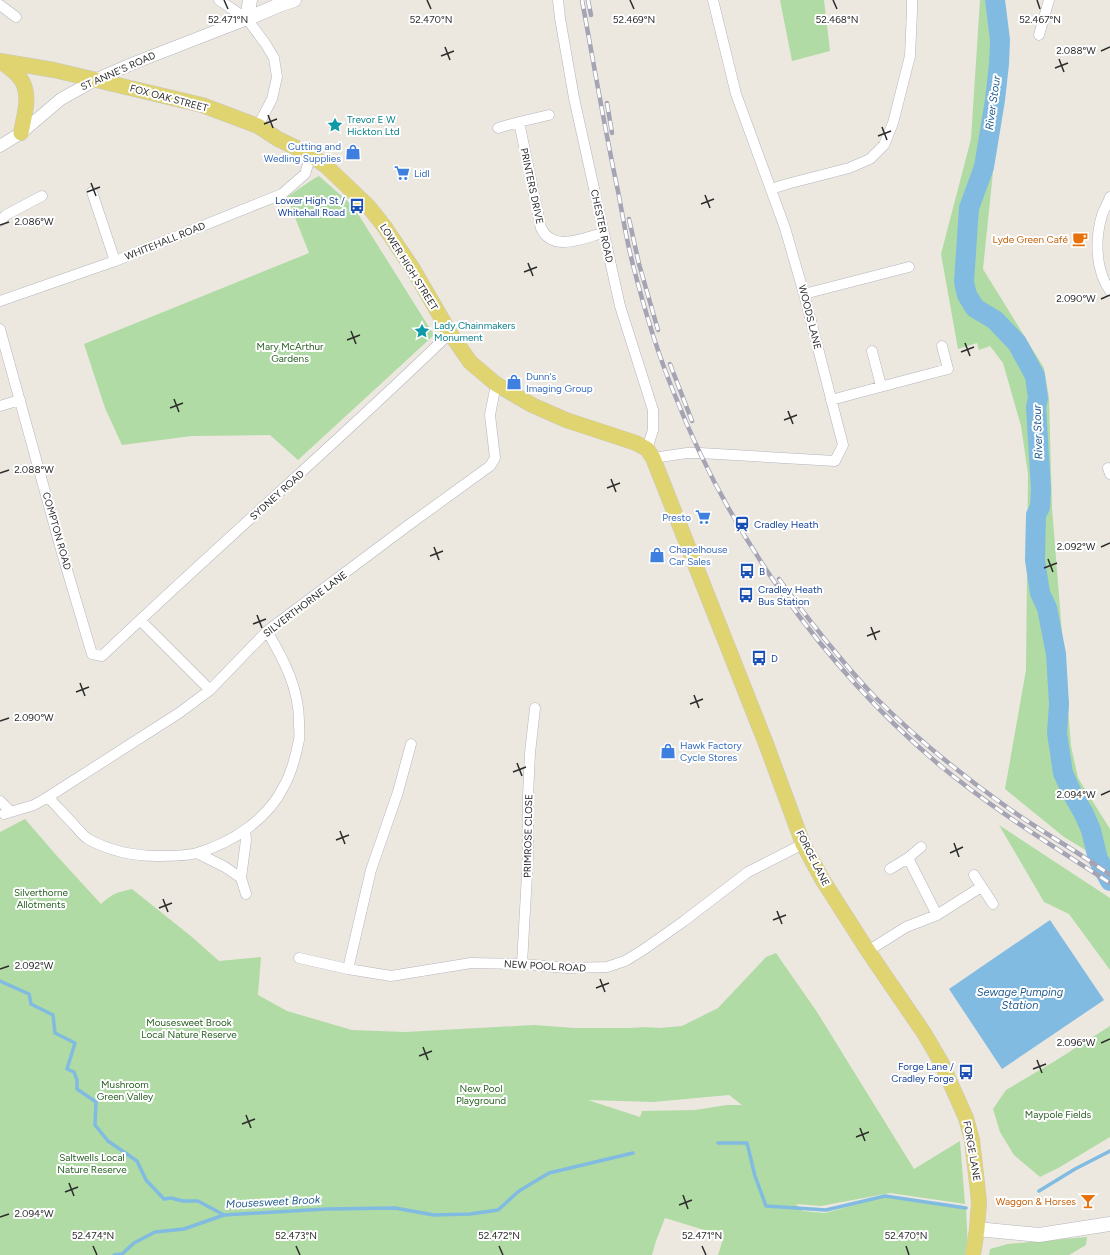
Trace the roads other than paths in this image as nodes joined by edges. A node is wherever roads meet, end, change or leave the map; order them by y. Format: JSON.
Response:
{"nodes":[{"id":1,"x":219,"y":0,"type":"edge"},
{"id":2,"x":250,"y":0,"type":"edge"},
{"id":3,"x":294,"y":0,"type":"edge"},
{"id":4,"x":558,"y":0,"type":"edge"},
{"id":5,"x":713,"y":0,"type":"edge"},
{"id":6,"x":912,"y":0,"type":"edge"},
{"id":7,"x":1049,"y":0,"type":"edge"},
{"id":8,"x":0,"y":5,"type":"edge"},
{"id":9,"x":16,"y":17,"type":"dead end"},
{"id":10,"x":247,"y":19,"type":"junction"},
{"id":11,"x":1039,"y":35,"type":"dead end"},
{"id":12,"x":0,"y":61,"type":"edge"},
{"id":13,"x":97,"y":79,"type":"junction"},
{"id":14,"x":549,"y":115,"type":"dead end"},
{"id":15,"x":519,"y":122,"type":"junction"},
{"id":16,"x":258,"y":126,"type":"junction"},
{"id":17,"x":498,"y":128,"type":"dead end"},
{"id":18,"x":20,"y":133,"type":"junction"},
{"id":19,"x":0,"y":146,"type":"edge"},
{"id":20,"x":311,"y":155,"type":"junction"},
{"id":21,"x":326,"y":166,"type":"joint"},
{"id":22,"x":771,"y":189,"type":"junction"},
{"id":23,"x":92,"y":192,"type":"dead end"},
{"id":24,"x":42,"y":196,"type":"dead end"},
{"id":25,"x":1110,"y":197,"type":"edge"},
{"id":26,"x":0,"y":221,"type":"edge"},
{"id":27,"x":603,"y":233,"type":"junction"},
{"id":28,"x":115,"y":261,"type":"junction"},
{"id":29,"x":909,"y":267,"type":"dead end"},
{"id":30,"x":1110,"y":291,"type":"edge"},
{"id":31,"x":804,"y":294,"type":"junction"},
{"id":32,"x":0,"y":302,"type":"edge"},
{"id":33,"x":0,"y":329,"type":"edge"},
{"id":34,"x":450,"y":333,"type":"junction"},
{"id":35,"x":942,"y":346,"type":"dead end"},
{"id":36,"x":872,"y":351,"type":"dead end"},
{"id":37,"x":496,"y":384,"type":"junction"},
{"id":38,"x":881,"y":386,"type":"junction"},
{"id":39,"x":20,"y":400,"type":"junction"},
{"id":40,"x":830,"y":400,"type":"junction"},
{"id":41,"x":0,"y":406,"type":"edge"},
{"id":42,"x":650,"y":453,"type":"junction"},
{"id":43,"x":140,"y":620,"type":"junction"},
{"id":44,"x":267,"y":631,"type":"junction"},
{"id":45,"x":102,"y":656,"type":"joint"},
{"id":46,"x":210,"y":690,"type":"junction"},
{"id":47,"x":535,"y":708,"type":"dead end"},
{"id":48,"x":411,"y":744,"type":"dead end"},
{"id":49,"x":48,"y":797,"type":"junction"},
{"id":50,"x":0,"y":801,"type":"edge"},
{"id":51,"x":245,"y":830,"type":"junction"},
{"id":52,"x":803,"y":844,"type":"junction"},
{"id":53,"x":921,"y":847,"type":"dead end"},
{"id":54,"x":197,"y":853,"type":"junction"},
{"id":55,"x":908,"y":858,"type":"junction"},
{"id":56,"x":890,"y":869,"type":"dead end"},
{"id":57,"x":974,"y":875,"type":"dead end"},
{"id":58,"x":241,"y":878,"type":"junction"},
{"id":59,"x":981,"y":887,"type":"junction"},
{"id":60,"x":246,"y":894,"type":"dead end"},
{"id":61,"x":993,"y":904,"type":"dead end"},
{"id":62,"x":937,"y":915,"type":"junction"},
{"id":63,"x":868,"y":951,"type":"junction"},
{"id":64,"x":299,"y":958,"type":"dead end"},
{"id":65,"x":522,"y":964,"type":"junction"},
{"id":66,"x":348,"y":969,"type":"junction"},
{"id":67,"x":1110,"y":1224,"type":"edge"},
{"id":68,"x":978,"y":1225,"type":"junction"},
{"id":69,"x":973,"y":1255,"type":"edge"}],
"edges":[{"from":1,"to":10,"type":"street"},
{"from":2,"to":10,"type":"main road"},
{"from":3,"to":10,"type":"main road"},
{"from":4,"to":27,"type":"street","name":"CHESTER ROAD"},
{"from":5,"to":22,"type":"street","name":"WOODS LANE"},
{"from":6,"to":22,"type":"street"},
{"from":7,"to":11,"type":"street"},
{"from":8,"to":9,"type":"street"},
{"from":10,"to":13,"type":"street","name":"ST ANNE'S ROAD"},
{"from":10,"to":16,"type":"street"},
{"from":12,"to":13,"type":"main road","name":"FOX OAK STREET"},
{"from":12,"to":18,"type":"main road"},
{"from":13,"to":16,"type":"main road","name":"FOX OAK STREET"},
{"from":13,"to":18,"type":"street","name":"ST ANNE'S ROAD"},
{"from":14,"to":15,"type":"street"},
{"from":15,"to":17,"type":"street"},
{"from":15,"to":27,"type":"street","name":"PRINTERS DRIVE"},
{"from":16,"to":20,"type":"main road","name":"FOX OAK STREET"},
{"from":18,"to":19,"type":"street","name":"ST ANNE'S ROAD"},
{"from":20,"to":21,"type":"main road","name":"FOX OAK STREET"},
{"from":20,"to":28,"type":"street","name":"WHITEHALL ROAD"},
{"from":21,"to":34,"type":"main road","name":"LOWER HIGH STREET"},
{"from":22,"to":31,"type":"street","name":"WOODS LANE"},
{"from":23,"to":28,"type":"street"},
{"from":24,"to":26,"type":"street"},
{"from":25,"to":30,"type":"street"},
{"from":27,"to":42,"type":"street","name":"CHESTER ROAD"},
{"from":28,"to":32,"type":"street","name":"WHITEHALL ROAD"},
{"from":29,"to":31,"type":"street"},
{"from":31,"to":40,"type":"street","name":"WOODS LANE"},
{"from":33,"to":39,"type":"street","name":"COMPTON ROAD"},
{"from":34,"to":37,"type":"main road","name":"LOWER HIGH STREET"},
{"from":34,"to":43,"type":"street","name":"SYDNEY ROAD"},
{"from":35,"to":38,"type":"street"},
{"from":36,"to":38,"type":"street"},
{"from":37,"to":42,"type":"main road","name":"LOWER HIGH STREET"},
{"from":37,"to":44,"type":"street","name":"SILVERTHORNE LANE"},
{"from":38,"to":40,"type":"street"},
{"from":39,"to":41,"type":"street"},
{"from":39,"to":45,"type":"street","name":"COMPTON ROAD"},
{"from":40,"to":42,"type":"street","name":"WOODS LANE"},
{"from":42,"to":52,"type":"main road","name":"FORGE LANE"},
{"from":43,"to":45,"type":"street","name":"SYDNEY ROAD"},
{"from":43,"to":46,"type":"street"},
{"from":44,"to":46,"type":"street","name":"SILVERTHORNE LANE"},
{"from":44,"to":51,"type":"street"},
{"from":46,"to":49,"type":"street","name":"SILVERTHORNE LANE"},
{"from":47,"to":65,"type":"street","name":"PRIMROSE CLOSE"},
{"from":48,"to":66,"type":"street"},
{"from":49,"to":50,"type":"street","name":"SILVERTHORNE LANE"},
{"from":49,"to":54,"type":"street"},
{"from":51,"to":54,"type":"street"},
{"from":51,"to":58,"type":"street"},
{"from":52,"to":63,"type":"main road","name":"FORGE LANE"},
{"from":52,"to":65,"type":"street","name":"NEW POOL ROAD"},
{"from":53,"to":55,"type":"street"},
{"from":54,"to":58,"type":"street"},
{"from":55,"to":56,"type":"street"},
{"from":55,"to":62,"type":"street"},
{"from":57,"to":59,"type":"street"},
{"from":58,"to":60,"type":"street"},
{"from":59,"to":61,"type":"street"},
{"from":59,"to":62,"type":"street"},
{"from":62,"to":63,"type":"street"},
{"from":63,"to":68,"type":"main road","name":"FORGE LANE"},
{"from":64,"to":66,"type":"street","name":"NEW POOL ROAD"},
{"from":65,"to":66,"type":"street","name":"NEW POOL ROAD"},
{"from":67,"to":68,"type":"main road"},
{"from":68,"to":69,"type":"main road","name":"FORGE LANE"}]}
